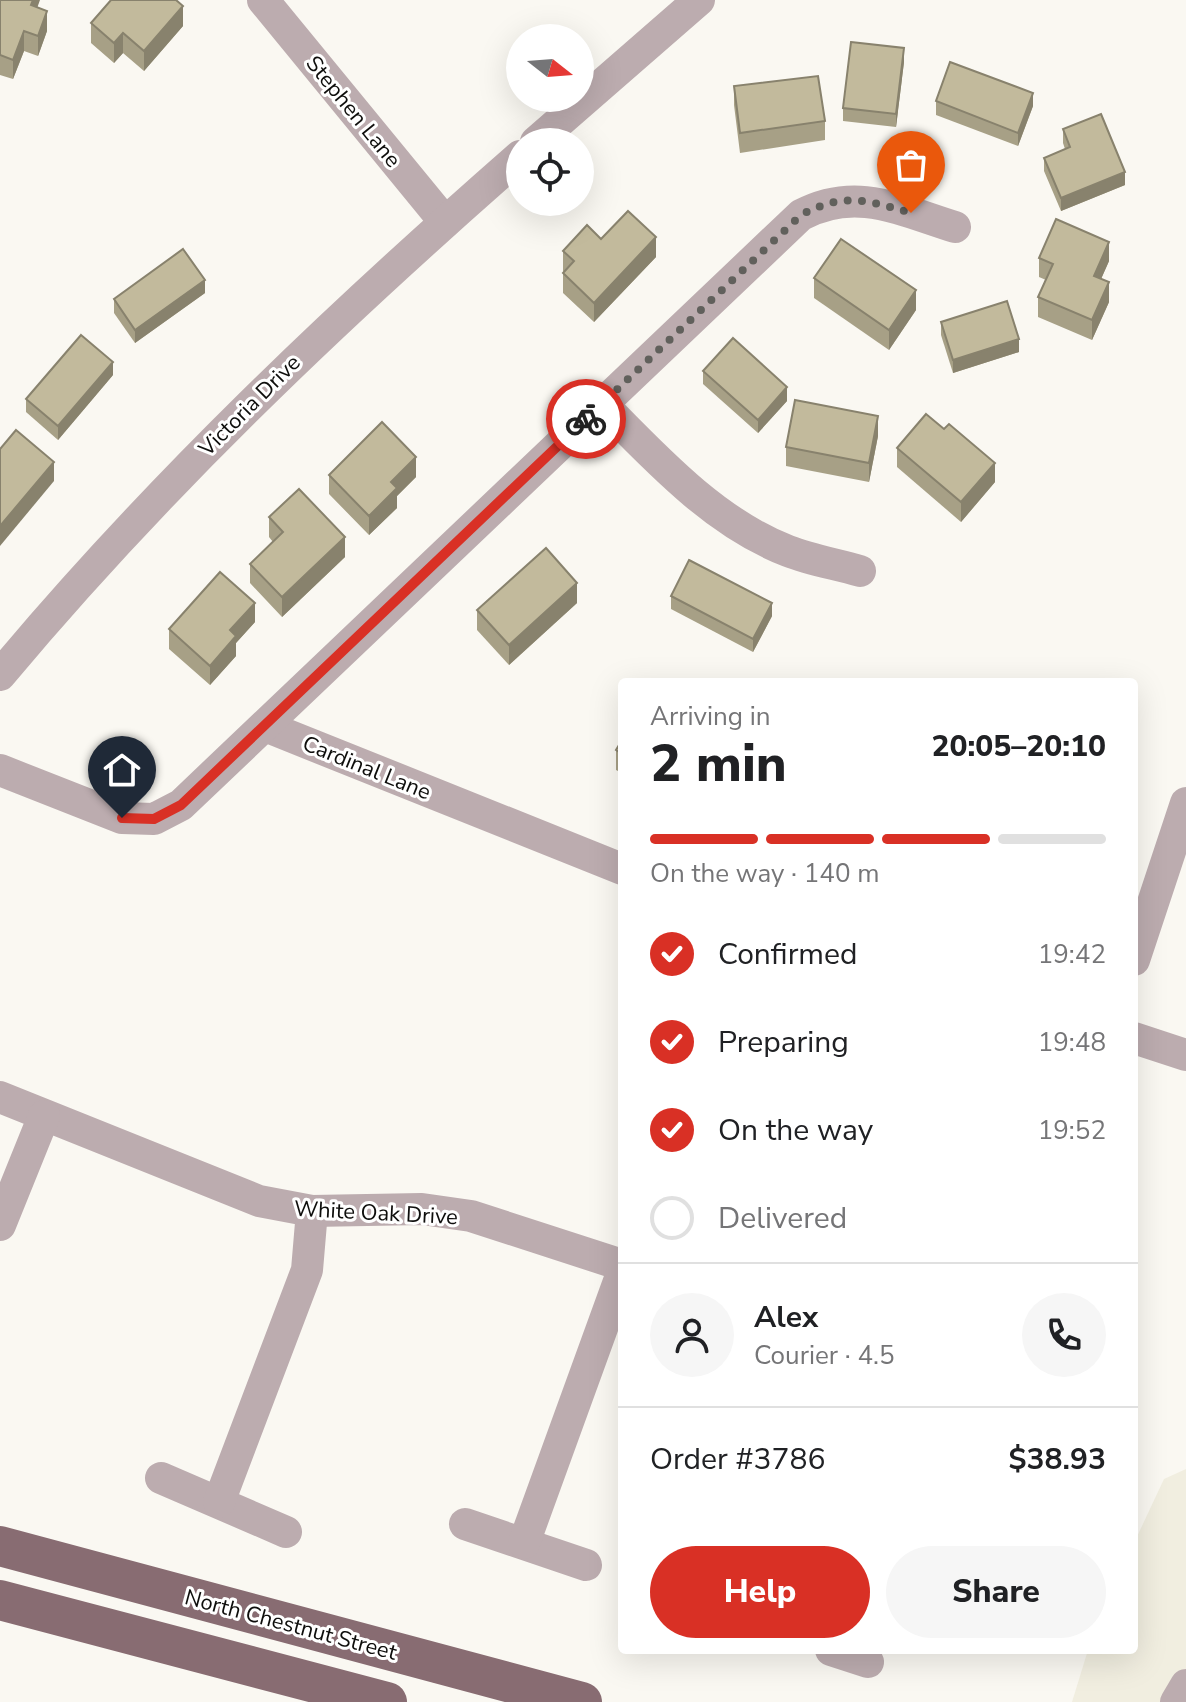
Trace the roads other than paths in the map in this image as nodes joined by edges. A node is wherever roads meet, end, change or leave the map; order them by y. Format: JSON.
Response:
{"nodes":[{"id":1,"x":263,"y":0,"type":"edge"},
{"id":2,"x":699,"y":0,"type":"edge"},
{"id":3,"x":552,"y":128,"type":"edge"},
{"id":4,"x":506,"y":168,"type":"edge"},
{"id":5,"x":445,"y":222,"type":"junction"},
{"id":6,"x":955,"y":227,"type":"dead end"},
{"id":7,"x":602,"y":404,"type":"junction"},
{"id":8,"x":860,"y":571,"type":"dead end"},
{"id":9,"x":0,"y":675,"type":"edge"},
{"id":10,"x":265,"y":726,"type":"junction"},
{"id":11,"x":0,"y":770,"type":"edge"},
{"id":12,"x":1186,"y":803,"type":"edge"},
{"id":13,"x":618,"y":867,"type":"edge"},
{"id":14,"x":1138,"y":948,"type":"edge"},
{"id":15,"x":1138,"y":1039,"type":"edge"},
{"id":16,"x":1186,"y":1055,"type":"edge"},
{"id":17,"x":0,"y":1097,"type":"edge"},
{"id":18,"x":44,"y":1116,"type":"junction"},
{"id":19,"x":312,"y":1211,"type":"junction"},
{"id":20,"x":0,"y":1225,"type":"edge"},
{"id":21,"x":618,"y":1264,"type":"edge"},
{"id":22,"x":618,"y":1284,"type":"edge"},
{"id":23,"x":161,"y":1478,"type":"dead end"},
{"id":24,"x":219,"y":1502,"type":"junction"},
{"id":25,"x":465,"y":1524,"type":"dead end"},
{"id":26,"x":286,"y":1532,"type":"dead end"},
{"id":27,"x":524,"y":1543,"type":"junction"},
{"id":28,"x":0,"y":1546,"type":"edge"},
{"id":29,"x":586,"y":1565,"type":"dead end"},
{"id":30,"x":0,"y":1600,"type":"edge"},
{"id":31,"x":843,"y":1654,"type":"edge"},
{"id":32,"x":868,"y":1662,"type":"dead end"},
{"id":33,"x":1186,"y":1685,"type":"edge"},
{"id":34,"x":387,"y":1702,"type":"edge"},
{"id":35,"x":582,"y":1702,"type":"edge"},
{"id":36,"x":1176,"y":1702,"type":"edge"}],
"edges":[{"from":1,"to":5,"type":"street","name":"Stephen Lane"},
{"from":2,"to":3,"type":"street"},
{"from":4,"to":5,"type":"street","name":"Victoria Drive"},
{"from":5,"to":9,"type":"street","name":"Victoria Drive"},
{"from":6,"to":7,"type":"street"},
{"from":7,"to":8,"type":"street"},
{"from":7,"to":10,"type":"street"},
{"from":10,"to":11,"type":"street"},
{"from":10,"to":13,"type":"street","name":"Cardinal Lane"},
{"from":12,"to":14,"type":"street"},
{"from":15,"to":16,"type":"street"},
{"from":17,"to":18,"type":"street","name":"White Oak Drive"},
{"from":18,"to":19,"type":"street","name":"White Oak Drive"},
{"from":18,"to":20,"type":"street"},
{"from":19,"to":21,"type":"street","name":"White Oak Drive"},
{"from":19,"to":24,"type":"street"},
{"from":22,"to":27,"type":"street"},
{"from":23,"to":24,"type":"street"},
{"from":24,"to":26,"type":"street"},
{"from":25,"to":27,"type":"street"},
{"from":27,"to":29,"type":"street"},
{"from":28,"to":35,"type":"main road","name":"North Chestnut Street"},
{"from":30,"to":34,"type":"main road"},
{"from":31,"to":32,"type":"street"},
{"from":33,"to":36,"type":"street"}]}
